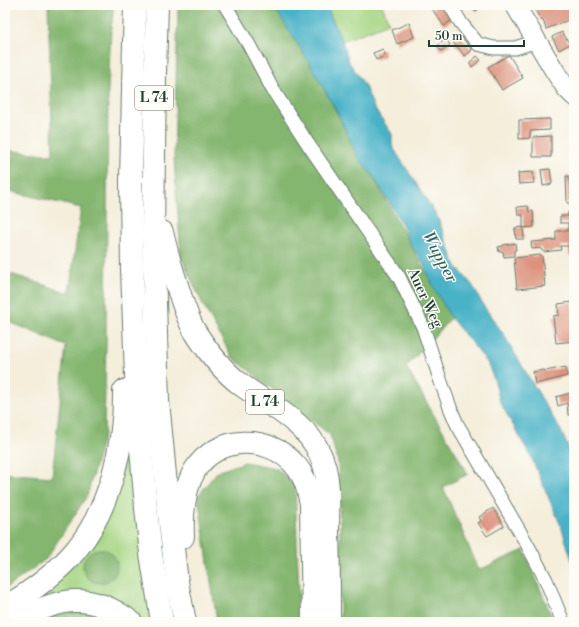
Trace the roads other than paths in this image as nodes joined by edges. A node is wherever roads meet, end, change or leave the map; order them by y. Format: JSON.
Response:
{"nodes":[{"id":1,"x":135,"y":5,"type":"edge"},
{"id":2,"x":157,"y":5,"type":"edge"},
{"id":3,"x":225,"y":5,"type":"edge"},
{"id":4,"x":450,"y":5,"type":"edge"},
{"id":5,"x":515,"y":5,"type":"edge"},
{"id":6,"x":537,"y":41,"type":"junction"},
{"id":7,"x":574,"y":96,"type":"edge"},
{"id":8,"x":153,"y":192,"type":"junction"},
{"id":9,"x":133,"y":298,"type":"junction"},
{"id":10,"x":177,"y":582,"type":"junction"},
{"id":11,"x":5,"y":607,"type":"edge"},
{"id":12,"x":15,"y":622,"type":"edge"},
{"id":13,"x":131,"y":622,"type":"edge"},
{"id":14,"x":162,"y":622,"type":"edge"},
{"id":15,"x":185,"y":622,"type":"edge"},
{"id":16,"x":312,"y":622,"type":"edge"},
{"id":17,"x":329,"y":622,"type":"edge"},
{"id":18,"x":563,"y":622,"type":"edge"}],
"edges":[{"from":1,"to":9,"type":"highway","number":"L 74"},
{"from":2,"to":8,"type":"highway","number":"L 74"},
{"from":3,"to":18,"type":"street","name":"Auer Weg"},
{"from":4,"to":6,"type":"street"},
{"from":5,"to":6,"type":"main road"},
{"from":6,"to":7,"type":"main road"},
{"from":8,"to":10,"type":"highway","number":"L 74"},
{"from":8,"to":17,"type":"highway","number":"L 74"},
{"from":9,"to":11,"type":"highway","number":"L 74"},
{"from":9,"to":14,"type":"highway","number":"L 74"},
{"from":10,"to":15,"type":"highway","number":"L 74"},
{"from":10,"to":16,"type":"highway","number":"L 74"},
{"from":12,"to":13,"type":"highway"}]}
